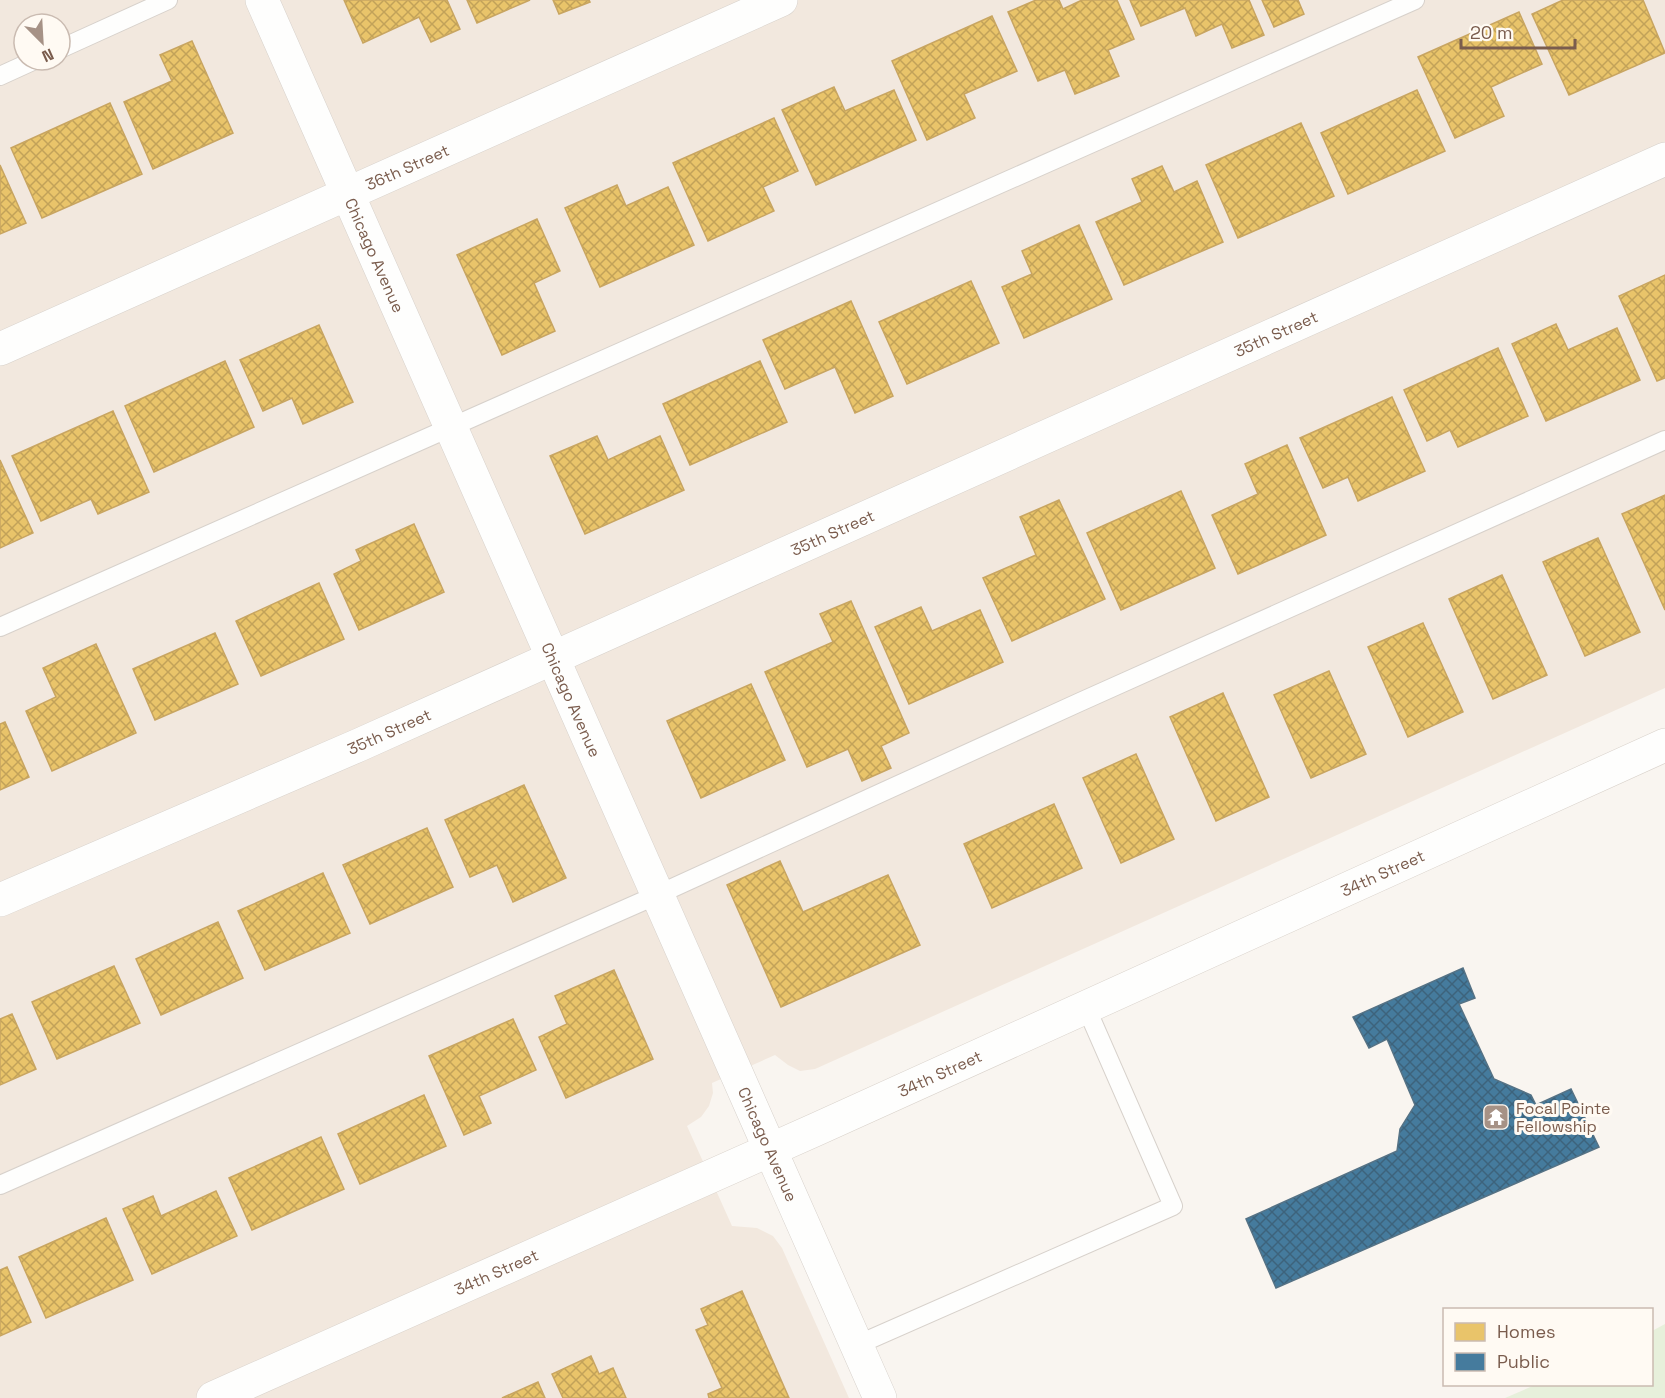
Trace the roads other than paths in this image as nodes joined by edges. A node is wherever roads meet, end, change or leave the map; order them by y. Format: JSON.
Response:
{"nodes":[{"id":1,"x":168,"y":0,"type":"edge"},
{"id":2,"x":262,"y":0,"type":"edge"},
{"id":3,"x":781,"y":0,"type":"edge"},
{"id":4,"x":1415,"y":0,"type":"edge"},
{"id":5,"x":72,"y":44,"type":"edge"},
{"id":6,"x":1665,"y":159,"type":"edge"},
{"id":7,"x":348,"y":195,"type":"junction"},
{"id":8,"x":0,"y":349,"type":"edge"},
{"id":9,"x":450,"y":426,"type":"junction"},
{"id":10,"x":1665,"y":440,"type":"edge"},
{"id":11,"x":0,"y":627,"type":"edge"},
{"id":12,"x":553,"y":658,"type":"junction"},
{"id":13,"x":1665,"y":745,"type":"edge"},
{"id":14,"x":657,"y":895,"type":"junction"},
{"id":15,"x":0,"y":900,"type":"edge"},
{"id":16,"x":1086,"y":1007,"type":"junction"},
{"id":17,"x":769,"y":1150,"type":"junction"},
{"id":18,"x":0,"y":1185,"type":"edge"},
{"id":19,"x":856,"y":1345,"type":"junction"},
{"id":20,"x":213,"y":1398,"type":"edge"},
{"id":21,"x":880,"y":1398,"type":"edge"}],
"edges":[{"from":1,"to":5,"type":"lane"},
{"from":2,"to":7,"type":"street","name":"Chicago Avenue"},
{"from":3,"to":7,"type":"street","name":"36th Street"},
{"from":4,"to":9,"type":"lane"},
{"from":6,"to":12,"type":"street","name":"35th Street"},
{"from":7,"to":8,"type":"street","name":"36th Street"},
{"from":7,"to":9,"type":"street","name":"Chicago Avenue"},
{"from":9,"to":11,"type":"lane"},
{"from":9,"to":12,"type":"street","name":"Chicago Avenue"},
{"from":10,"to":14,"type":"lane"},
{"from":12,"to":14,"type":"street","name":"Chicago Avenue"},
{"from":12,"to":15,"type":"street","name":"35th Street"},
{"from":13,"to":16,"type":"street","name":"34th Street"},
{"from":14,"to":17,"type":"street","name":"Chicago Avenue"},
{"from":14,"to":18,"type":"lane"},
{"from":16,"to":17,"type":"street","name":"34th Street"},
{"from":16,"to":19,"type":"lane"},
{"from":17,"to":19,"type":"street","name":"Chicago Avenue"},
{"from":17,"to":20,"type":"street","name":"34th Street"},
{"from":19,"to":21,"type":"street","name":"Chicago Avenue"}]}
